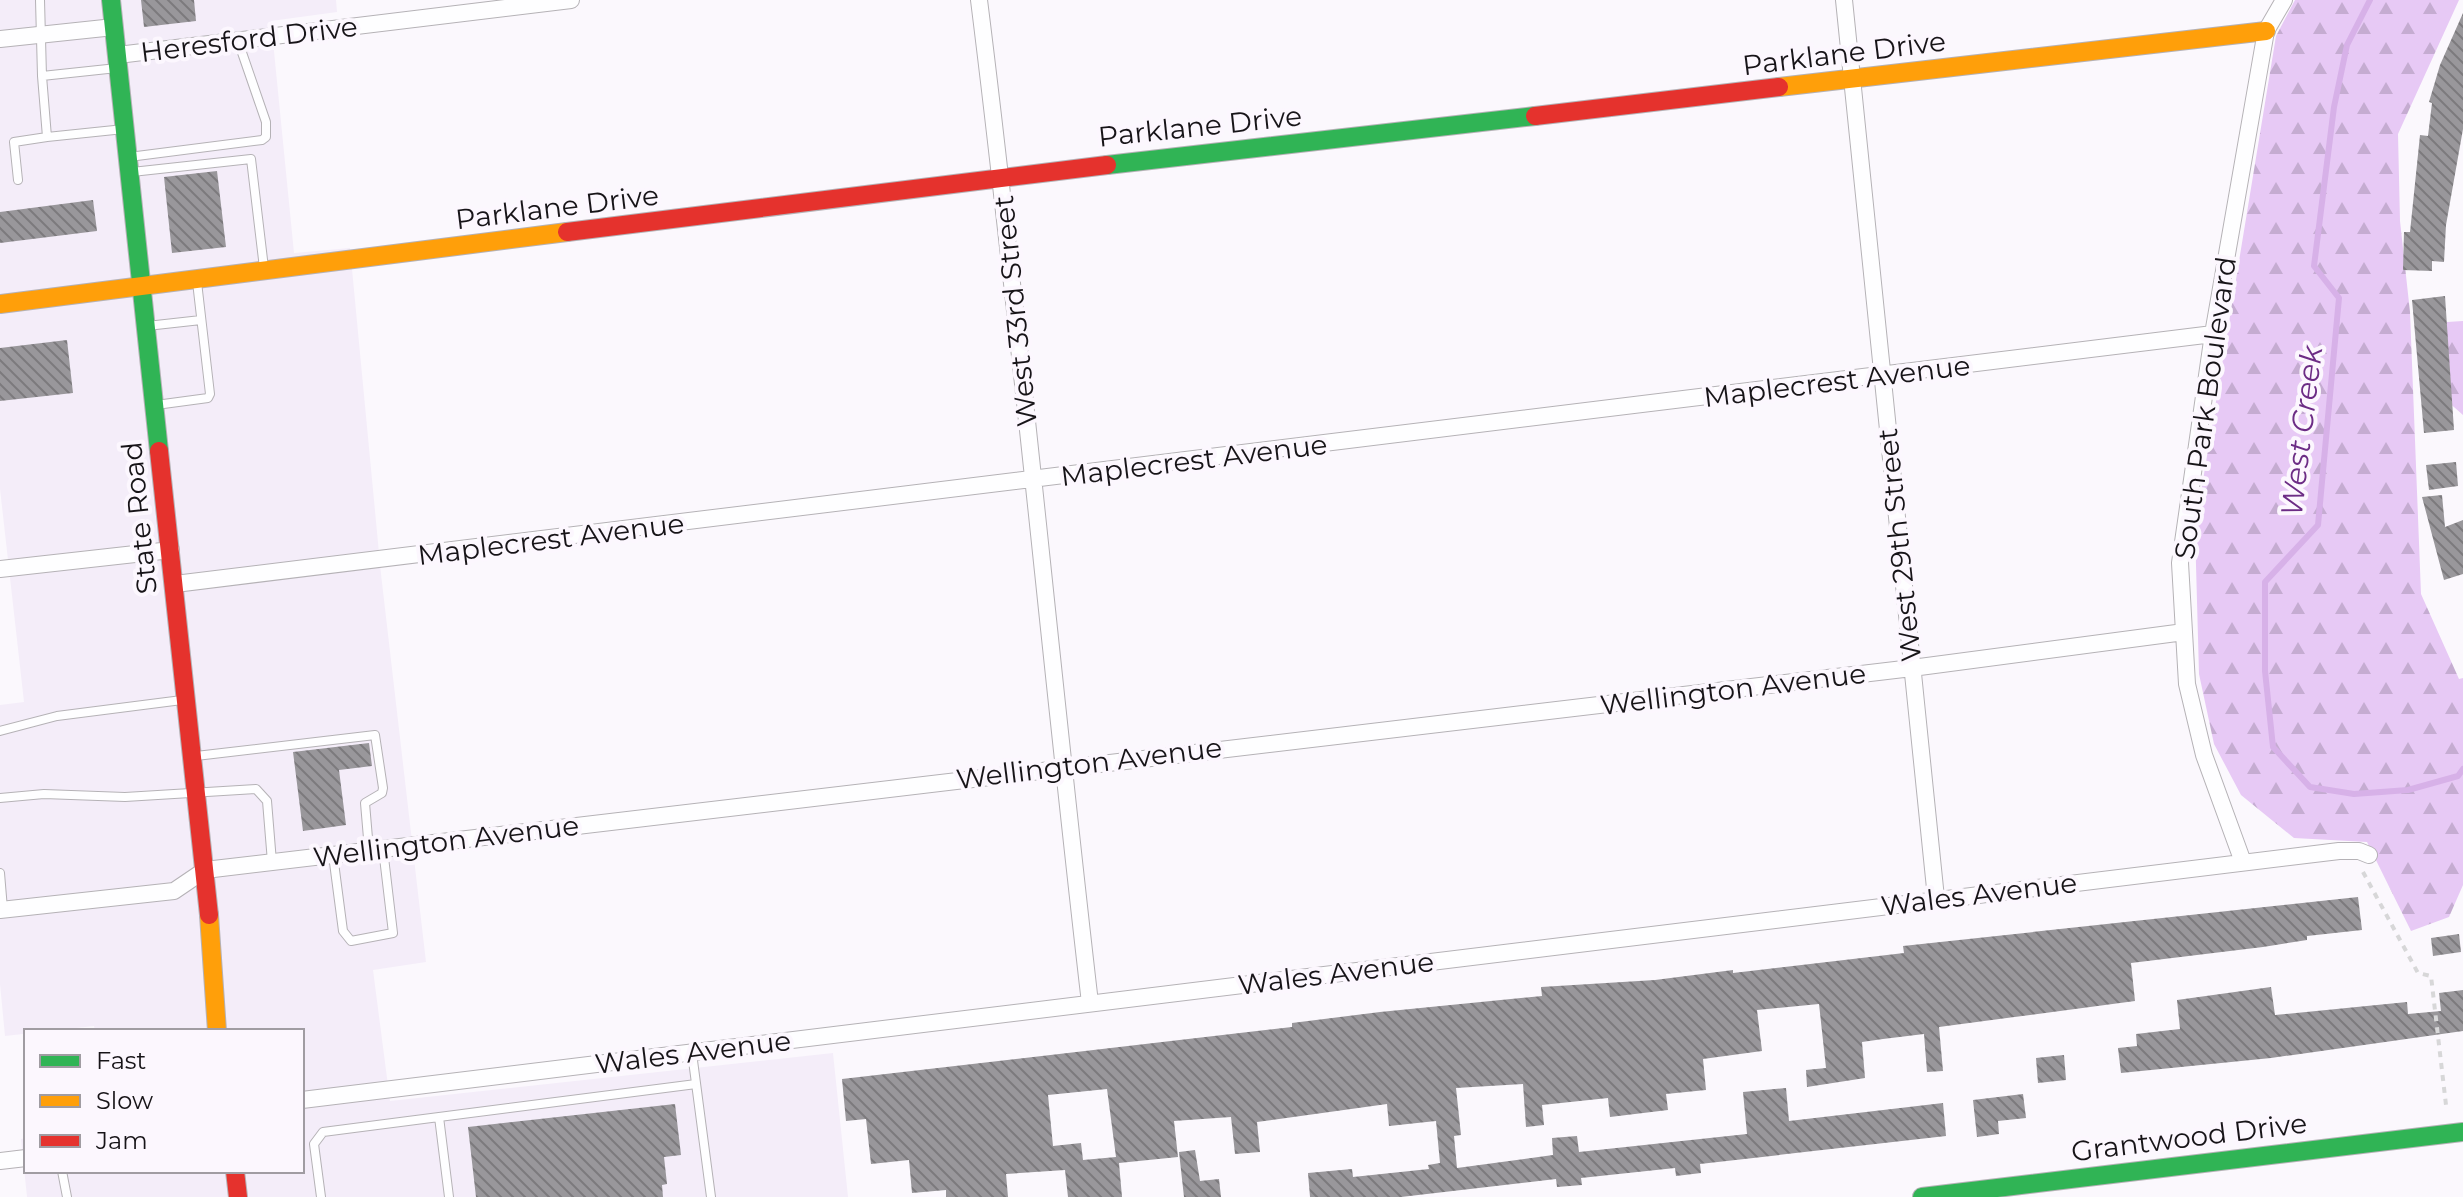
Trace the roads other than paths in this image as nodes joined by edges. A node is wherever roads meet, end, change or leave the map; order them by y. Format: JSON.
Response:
{"nodes":[{"id":1,"x":40,"y":0,"type":"edge"},
{"id":2,"x":111,"y":0,"type":"edge"},
{"id":3,"x":571,"y":0,"type":"edge"},
{"id":4,"x":979,"y":0,"type":"edge"},
{"id":5,"x":1844,"y":0,"type":"edge"},
{"id":6,"x":2284,"y":0,"type":"edge"},
{"id":7,"x":114,"y":27,"type":"junction"},
{"id":8,"x":2266,"y":31,"type":"junction"},
{"id":9,"x":40,"y":34,"type":"junction"},
{"id":10,"x":0,"y":39,"type":"edge"},
{"id":11,"x":238,"y":41,"type":"junction"},
{"id":12,"x":118,"y":62,"type":"junction"},
{"id":13,"x":42,"y":76,"type":"junction"},
{"id":14,"x":1852,"y":81,"type":"junction"},
{"id":15,"x":125,"y":129,"type":"junction"},
{"id":16,"x":47,"y":137,"type":"junction"},
{"id":17,"x":129,"y":164,"type":"junction"},
{"id":18,"x":1001,"y":177,"type":"junction"},
{"id":19,"x":18,"y":180,"type":"dead end"},
{"id":20,"x":265,"y":273,"type":"junction"},
{"id":21,"x":197,"y":282,"type":"junction"},
{"id":22,"x":142,"y":289,"type":"junction"},
{"id":23,"x":0,"y":304,"type":"edge"},
{"id":24,"x":201,"y":320,"type":"junction"},
{"id":25,"x":146,"y":327,"type":"junction"},
{"id":26,"x":2213,"y":334,"type":"junction"},
{"id":27,"x":1881,"y":375,"type":"junction"},
{"id":28,"x":155,"y":405,"type":"junction"},
{"id":29,"x":1032,"y":481,"type":"junction"},
{"id":30,"x":171,"y":550,"type":"junction"},
{"id":31,"x":0,"y":569,"type":"edge"},
{"id":32,"x":175,"y":584,"type":"junction"},
{"id":33,"x":2184,"y":632,"type":"junction"},
{"id":34,"x":1912,"y":668,"type":"junction"},
{"id":35,"x":187,"y":699,"type":"junction"},
{"id":36,"x":0,"y":731,"type":"edge"},
{"id":37,"x":193,"y":756,"type":"junction"},
{"id":38,"x":1062,"y":766,"type":"junction"},
{"id":39,"x":197,"y":793,"type":"junction"},
{"id":40,"x":0,"y":798,"type":"edge"},
{"id":41,"x":376,"y":849,"type":"junction"},
{"id":42,"x":333,"y":854,"type":"junction"},
{"id":43,"x":272,"y":862,"type":"junction"},
{"id":44,"x":2243,"y":862,"type":"junction"},
{"id":45,"x":2365,"y":862,"type":"road end"},
{"id":46,"x":205,"y":870,"type":"junction"},
{"id":47,"x":0,"y":873,"type":"edge"},
{"id":48,"x":1936,"y":898,"type":"junction"},
{"id":49,"x":2,"y":909,"type":"edge"},
{"id":50,"x":1090,"y":1003,"type":"junction"},
{"id":51,"x":217,"y":1029,"type":"edge"},
{"id":52,"x":692,"y":1052,"type":"junction"},
{"id":53,"x":696,"y":1084,"type":"junction"},
{"id":54,"x":304,"y":1100,"type":"edge"},
{"id":55,"x":439,"y":1117,"type":"junction"},
{"id":56,"x":2463,"y":1132,"type":"edge"},
{"id":57,"x":24,"y":1158,"type":"edge"},
{"id":58,"x":0,"y":1161,"type":"edge"},
{"id":59,"x":62,"y":1173,"type":"edge"},
{"id":60,"x":235,"y":1173,"type":"edge"},
{"id":61,"x":67,"y":1197,"type":"edge"},
{"id":62,"x":238,"y":1197,"type":"edge"},
{"id":63,"x":321,"y":1197,"type":"edge"},
{"id":64,"x":449,"y":1197,"type":"edge"},
{"id":65,"x":711,"y":1197,"type":"edge"},
{"id":66,"x":1922,"y":1197,"type":"edge"}],
"edges":[{"from":1,"to":9,"type":"lane"},
{"from":2,"to":7,"type":"street","name":"State Road"},
{"from":3,"to":11,"type":"street","name":"Heresford Drive"},
{"from":4,"to":18,"type":"street","name":"West 33rd Street"},
{"from":5,"to":14,"type":"street","name":"West 29th Street"},
{"from":6,"to":8,"type":"street","name":"South Park Boulevard"},
{"from":7,"to":9,"type":"street"},
{"from":7,"to":12,"type":"street","name":"State Road"},
{"from":8,"to":14,"type":"street","name":"Parklane Drive"},
{"from":8,"to":26,"type":"street","name":"South Park Boulevard"},
{"from":9,"to":10,"type":"street"},
{"from":9,"to":13,"type":"lane"},
{"from":11,"to":12,"type":"street","name":"Heresford Drive"},
{"from":11,"to":17,"type":"lane"},
{"from":12,"to":13,"type":"lane"},
{"from":12,"to":15,"type":"street","name":"State Road"},
{"from":13,"to":16,"type":"lane"},
{"from":14,"to":18,"type":"street","name":"Parklane Drive"},
{"from":14,"to":27,"type":"street","name":"West 29th Street"},
{"from":15,"to":16,"type":"lane"},
{"from":15,"to":17,"type":"street","name":"State Road"},
{"from":16,"to":19,"type":"lane"},
{"from":17,"to":20,"type":"lane"},
{"from":17,"to":22,"type":"street","name":"State Road"},
{"from":18,"to":20,"type":"street","name":"Parklane Drive"},
{"from":18,"to":29,"type":"street","name":"West 33rd Street"},
{"from":20,"to":21,"type":"street","name":"Parklane Drive"},
{"from":21,"to":22,"type":"street","name":"Parklane Drive"},
{"from":21,"to":24,"type":"lane"},
{"from":22,"to":23,"type":"street","name":"Parklane Drive"},
{"from":22,"to":25,"type":"street","name":"State Road"},
{"from":24,"to":25,"type":"lane"},
{"from":24,"to":28,"type":"lane"},
{"from":25,"to":28,"type":"street","name":"State Road"},
{"from":26,"to":27,"type":"street","name":"Maplecrest Avenue"},
{"from":26,"to":33,"type":"street","name":"South Park Boulevard"},
{"from":27,"to":29,"type":"street","name":"Maplecrest Avenue"},
{"from":27,"to":34,"type":"street","name":"West 29th Street"},
{"from":28,"to":30,"type":"street","name":"State Road"},
{"from":29,"to":32,"type":"street","name":"Maplecrest Avenue"},
{"from":29,"to":38,"type":"street","name":"West 33rd Street"},
{"from":30,"to":31,"type":"street"},
{"from":30,"to":32,"type":"street","name":"State Road"},
{"from":32,"to":35,"type":"street","name":"State Road"},
{"from":33,"to":34,"type":"street","name":"Wellington Avenue"},
{"from":33,"to":44,"type":"street","name":"South Park Boulevard"},
{"from":34,"to":38,"type":"street","name":"Wellington Avenue"},
{"from":34,"to":48,"type":"street","name":"West 29th Street"},
{"from":35,"to":36,"type":"lane"},
{"from":35,"to":37,"type":"street","name":"State Road"},
{"from":37,"to":39,"type":"street","name":"State Road"},
{"from":37,"to":41,"type":"lane"},
{"from":38,"to":41,"type":"street","name":"Wellington Avenue"},
{"from":38,"to":50,"type":"street","name":"West 33rd Street"},
{"from":39,"to":40,"type":"lane"},
{"from":39,"to":43,"type":"lane"},
{"from":39,"to":46,"type":"street","name":"State Road"},
{"from":41,"to":42,"type":"street","name":"Wellington Avenue"},
{"from":41,"to":42,"type":"lane"},
{"from":42,"to":43,"type":"street","name":"Wellington Avenue"},
{"from":43,"to":46,"type":"street","name":"Wellington Avenue"},
{"from":44,"to":45,"type":"street","name":"Wales Avenue"},
{"from":44,"to":48,"type":"street","name":"Wales Avenue"},
{"from":46,"to":49,"type":"street","name":"Wellington Avenue"},
{"from":46,"to":51,"type":"street","name":"State Road"},
{"from":47,"to":49,"type":"lane"},
{"from":48,"to":50,"type":"street","name":"Wales Avenue"},
{"from":50,"to":52,"type":"street","name":"Wales Avenue"},
{"from":52,"to":53,"type":"lane"},
{"from":52,"to":54,"type":"street","name":"Wales Avenue"},
{"from":53,"to":55,"type":"lane"},
{"from":53,"to":65,"type":"lane"},
{"from":55,"to":63,"type":"lane"},
{"from":55,"to":64,"type":"lane"},
{"from":56,"to":66,"type":"street","name":"Grantwood Drive"},
{"from":57,"to":58,"type":"street"},
{"from":59,"to":61,"type":"lane"},
{"from":60,"to":62,"type":"street"}]}
